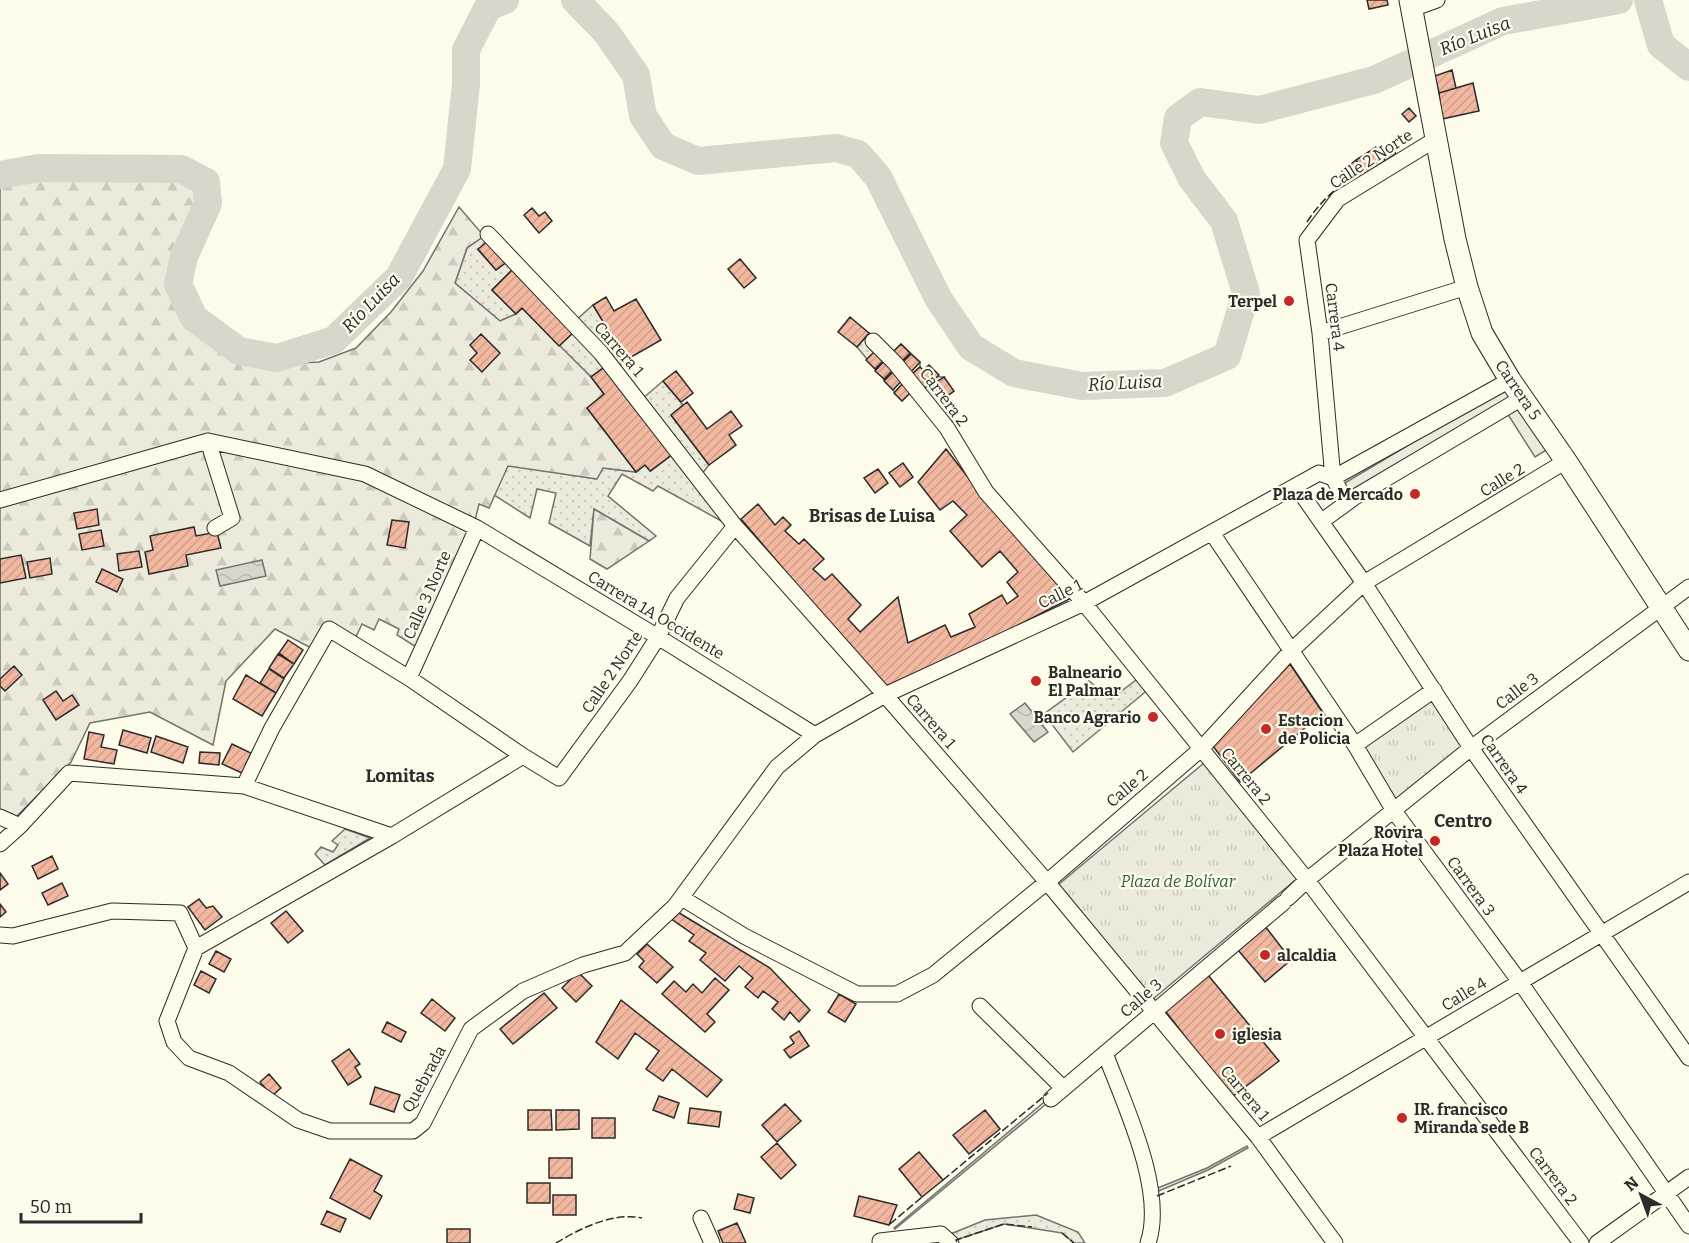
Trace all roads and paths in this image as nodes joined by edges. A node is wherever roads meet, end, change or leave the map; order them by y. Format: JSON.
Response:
{"nodes":[{"id":1,"x":1437,"y":0,"type":"edge"},
{"id":2,"x":1412,"y":8,"type":"edge"},
{"id":3,"x":1436,"y":139,"type":"junction"},
{"id":4,"x":488,"y":234,"type":"dead end"},
{"id":5,"x":1307,"y":240,"type":"joint"},
{"id":6,"x":1467,"y":287,"type":"junction"},
{"id":7,"x":1320,"y":333,"type":"junction"},
{"id":8,"x":873,"y":341,"type":"dead end"},
{"id":9,"x":1510,"y":380,"type":"junction"},
{"id":10,"x":1522,"y":398,"type":"junction"},
{"id":11,"x":208,"y":441,"type":"junction"},
{"id":12,"x":1566,"y":461,"type":"junction"},
{"id":13,"x":1333,"y":478,"type":"junction"},
{"id":14,"x":1296,"y":486,"type":"junction"},
{"id":15,"x":0,"y":500,"type":"edge"},
{"id":16,"x":1347,"y":502,"type":"junction"},
{"id":17,"x":1322,"y":521,"type":"junction"},
{"id":18,"x":735,"y":526,"type":"junction"},
{"id":19,"x":215,"y":528,"type":"dead end"},
{"id":20,"x":477,"y":528,"type":"junction"},
{"id":21,"x":1212,"y":533,"type":"junction"},
{"id":22,"x":1364,"y":583,"type":"junction"},
{"id":23,"x":1689,"y":587,"type":"edge"},
{"id":24,"x":1084,"y":603,"type":"junction"},
{"id":25,"x":1662,"y":606,"type":"junction"},
{"id":26,"x":658,"y":637,"type":"junction"},
{"id":27,"x":1292,"y":650,"type":"junction"},
{"id":28,"x":1689,"y":650,"type":"edge"},
{"id":29,"x":409,"y":678,"type":"junction"},
{"id":30,"x":1434,"y":690,"type":"junction"},
{"id":31,"x":885,"y":695,"type":"junction"},
{"id":32,"x":815,"y":735,"type":"junction"},
{"id":33,"x":1355,"y":745,"type":"junction"},
{"id":34,"x":1471,"y":748,"type":"junction"},
{"id":35,"x":1201,"y":749,"type":"junction"},
{"id":36,"x":523,"y":756,"type":"junction"},
{"id":37,"x":244,"y":786,"type":"junction"},
{"id":38,"x":1394,"y":811,"type":"junction"},
{"id":39,"x":0,"y":817,"type":"edge"},
{"id":40,"x":20,"y":826,"type":"junction"},
{"id":41,"x":392,"y":836,"type":"junction"},
{"id":42,"x":0,"y":844,"type":"edge"},
{"id":43,"x":1307,"y":880,"type":"junction"},
{"id":44,"x":1047,"y":882,"type":"junction"},
{"id":45,"x":1689,"y":882,"type":"edge"},
{"id":46,"x":678,"y":902,"type":"junction"},
{"id":47,"x":1601,"y":934,"type":"junction"},
{"id":48,"x":0,"y":935,"type":"edge"},
{"id":49,"x":196,"y":948,"type":"junction"},
{"id":50,"x":1520,"y":982,"type":"junction"},
{"id":51,"x":980,"y":1006,"type":"dead end"},
{"id":52,"x":1153,"y":1011,"type":"junction"},
{"id":53,"x":1425,"y":1038,"type":"junction"},
{"id":54,"x":1105,"y":1053,"type":"junction"},
{"id":55,"x":1689,"y":1058,"type":"edge"},
{"id":56,"x":1063,"y":1088,"type":"junction"},
{"id":57,"x":1051,"y":1099,"type":"dead end"},
{"id":58,"x":1258,"y":1137,"type":"junction"},
{"id":59,"x":1689,"y":1177,"type":"edge"},
{"id":60,"x":1666,"y":1193,"type":"junction"},
{"id":61,"x":701,"y":1218,"type":"dead end"},
{"id":62,"x":1689,"y":1226,"type":"edge"},
{"id":63,"x":893,"y":1230,"type":"dead end"},
{"id":64,"x":879,"y":1242,"type":"edge"},
{"id":65,"x":712,"y":1243,"type":"edge"},
{"id":66,"x":951,"y":1243,"type":"edge"},
{"id":67,"x":1148,"y":1243,"type":"edge"},
{"id":68,"x":1335,"y":1243,"type":"edge"},
{"id":69,"x":1581,"y":1243,"type":"edge"},
{"id":70,"x":1597,"y":1243,"type":"edge"}],
"edges":[{"from":1,"to":2,"type":"street"},
{"from":2,"to":3,"type":"main road","name":"Carrera 5"},
{"from":3,"to":5,"type":"street","name":"Calle 2 Norte"},
{"from":3,"to":6,"type":"main road","name":"Carrera 5"},
{"from":4,"to":18,"type":"street","name":"Carrera 1"},
{"from":5,"to":7,"type":"street","name":"Carrera 4"},
{"from":6,"to":7,"type":"street"},
{"from":6,"to":9,"type":"main road","name":"Carrera 5"},
{"from":7,"to":13,"type":"street","name":"Carrera 4"},
{"from":8,"to":24,"type":"street","name":"Carrera 2"},
{"from":9,"to":10,"type":"main road","name":"Carrera 5"},
{"from":9,"to":13,"type":"street","name":"Calle 1"},
{"from":10,"to":12,"type":"main road","name":"Carrera 5"},
{"from":10,"to":16,"type":"street"},
{"from":11,"to":15,"type":"street"},
{"from":11,"to":19,"type":"street"},
{"from":11,"to":20,"type":"street","name":"Carrera 1A Occidente"},
{"from":12,"to":22,"type":"street","name":"Calle 2"},
{"from":12,"to":25,"type":"main road","name":"Carrera 5"},
{"from":13,"to":14,"type":"street","name":"Calle 1"},
{"from":13,"to":16,"type":"street","name":"Carrera 4"},
{"from":14,"to":17,"type":"street","name":"Carrera 4"},
{"from":14,"to":21,"type":"street","name":"Calle 1"},
{"from":16,"to":17,"type":"street"},
{"from":17,"to":22,"type":"street","name":"Carrera 4"},
{"from":18,"to":26,"type":"street","name":"Calle 2 Norte"},
{"from":18,"to":31,"type":"street","name":"Carrera 1"},
{"from":20,"to":26,"type":"street","name":"Carrera 1A Occidente"},
{"from":20,"to":29,"type":"street","name":"Calle 3 Norte"},
{"from":21,"to":24,"type":"street","name":"Calle 1"},
{"from":21,"to":27,"type":"street","name":"Carrera 3"},
{"from":22,"to":27,"type":"street","name":"Calle 2"},
{"from":22,"to":30,"type":"street","name":"Carrera 4"},
{"from":23,"to":25,"type":"street","name":"Calle 3"},
{"from":24,"to":31,"type":"street","name":"Calle 1"},
{"from":24,"to":35,"type":"street","name":"Carrera 2"},
{"from":25,"to":28,"type":"main road","name":"Carrera 5"},
{"from":25,"to":34,"type":"street","name":"Calle 3"},
{"from":26,"to":32,"type":"street","name":"Carrera 1A Occidente"},
{"from":26,"to":36,"type":"street","name":"Calle 2 Norte"},
{"from":27,"to":33,"type":"street","name":"Carrera 3"},
{"from":27,"to":35,"type":"street","name":"Calle 2"},
{"from":29,"to":36,"type":"street"},
{"from":29,"to":37,"type":"street"},
{"from":30,"to":33,"type":"street"},
{"from":30,"to":34,"type":"street","name":"Carrera 4"},
{"from":31,"to":32,"type":"street","name":"Calle 1"},
{"from":31,"to":44,"type":"street","name":"Carrera 1"},
{"from":32,"to":46,"type":"street","name":"Calle 1"},
{"from":33,"to":38,"type":"street","name":"Carrera 3"},
{"from":34,"to":38,"type":"street","name":"Calle 3"},
{"from":34,"to":47,"type":"street","name":"Carrera 4"},
{"from":35,"to":43,"type":"street","name":"Carrera 2"},
{"from":35,"to":44,"type":"street","name":"Calle 2"},
{"from":36,"to":41,"type":"street"},
{"from":37,"to":40,"type":"street"},
{"from":37,"to":41,"type":"street"},
{"from":38,"to":43,"type":"street","name":"Calle 3"},
{"from":38,"to":50,"type":"street","name":"Carrera 3"},
{"from":39,"to":40,"type":"street"},
{"from":40,"to":42,"type":"street"},
{"from":41,"to":49,"type":"street"},
{"from":43,"to":52,"type":"street","name":"Calle 3"},
{"from":43,"to":53,"type":"street","name":"Carrera 2"},
{"from":44,"to":46,"type":"street","name":"Calle 2"},
{"from":44,"to":52,"type":"street","name":"Carrera 1"},
{"from":45,"to":47,"type":"street","name":"Calle 4"},
{"from":46,"to":49,"type":"street","name":"Quebrada"},
{"from":47,"to":50,"type":"street","name":"Calle 4"},
{"from":47,"to":55,"type":"street","name":"Carrera 4"},
{"from":48,"to":49,"type":"street"},
{"from":50,"to":53,"type":"street","name":"Calle 4"},
{"from":50,"to":60,"type":"street","name":"Carrera 3"},
{"from":51,"to":56,"type":"street"},
{"from":52,"to":54,"type":"street","name":"Calle 3"},
{"from":52,"to":58,"type":"street","name":"Carrera 1"},
{"from":53,"to":58,"type":"street","name":"Calle 4"},
{"from":53,"to":69,"type":"street","name":"Carrera 2"},
{"from":54,"to":56,"type":"street","name":"Calle 3"},
{"from":54,"to":67,"type":"street"},
{"from":56,"to":57,"type":"street","name":"Calle 3"},
{"from":58,"to":68,"type":"street","name":"Carrera 1"},
{"from":59,"to":60,"type":"street"},
{"from":60,"to":62,"type":"street","name":"Carrera 3"},
{"from":60,"to":70,"type":"street"},
{"from":61,"to":65,"type":"street"},
{"from":63,"to":64,"type":"street"},
{"from":64,"to":66,"type":"street"}]}
